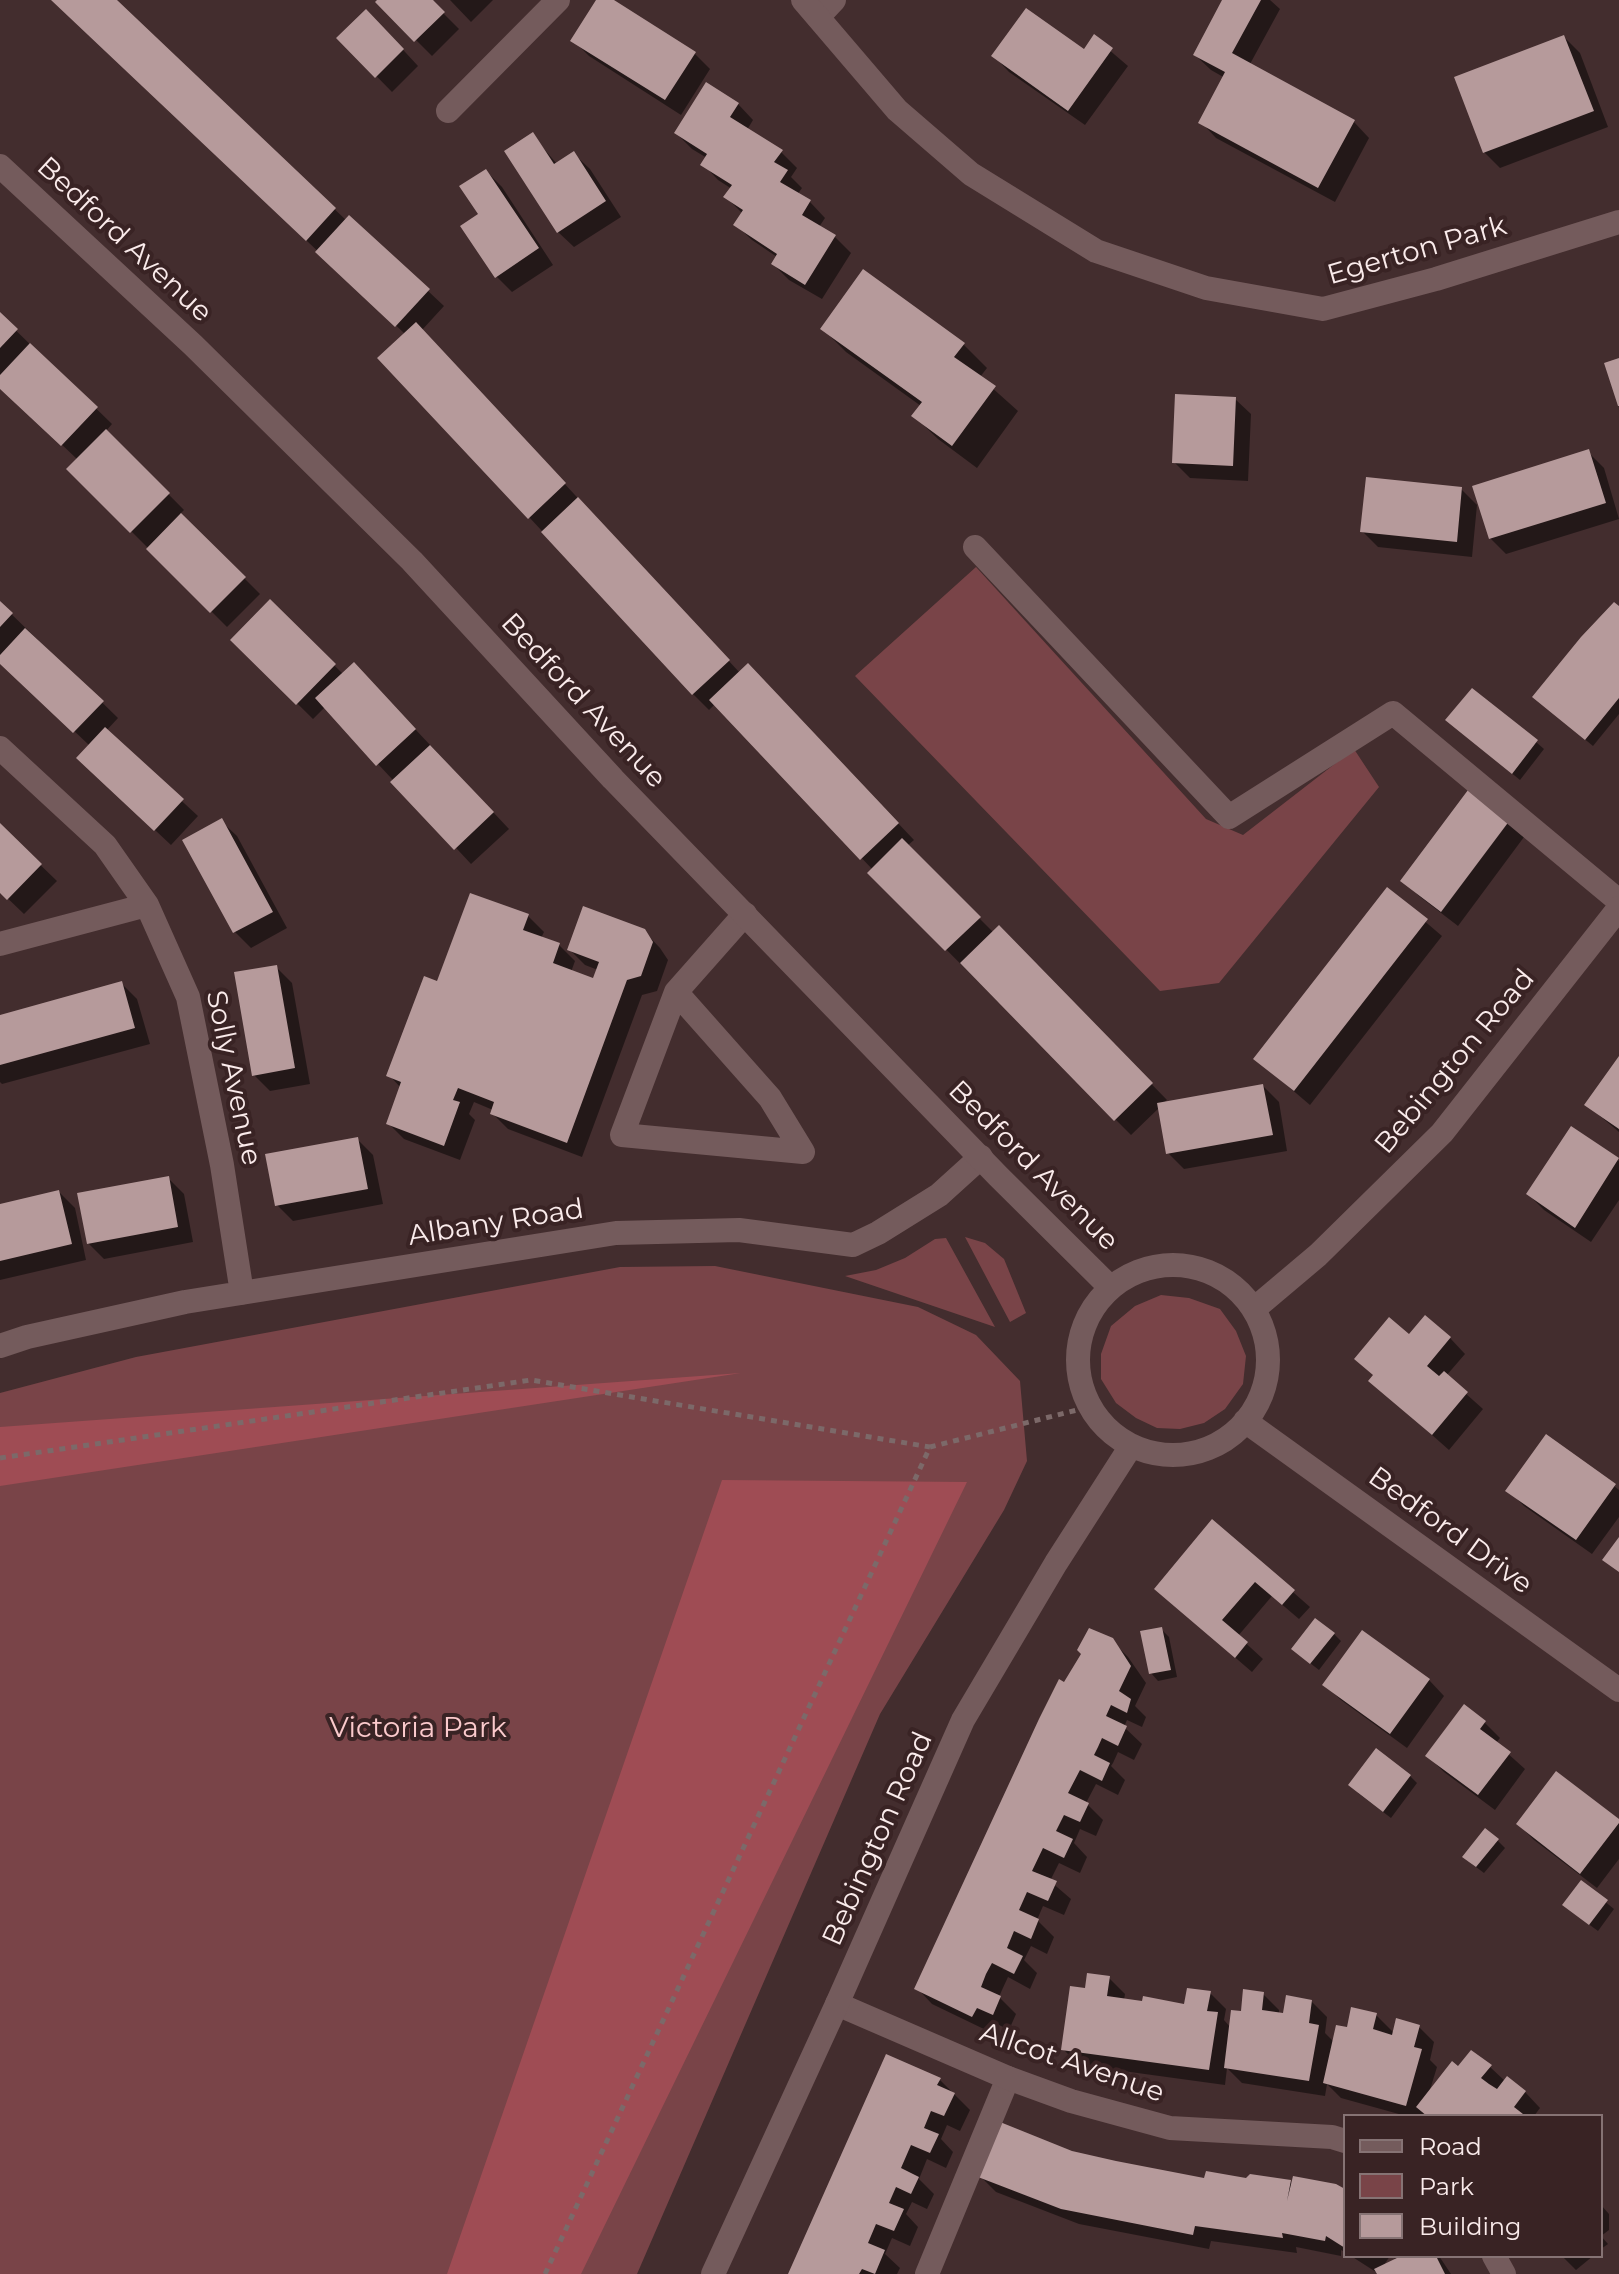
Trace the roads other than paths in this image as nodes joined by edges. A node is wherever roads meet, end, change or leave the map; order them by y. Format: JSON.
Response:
{"nodes":[{"id":1,"x":558,"y":0,"type":"edge"},
{"id":2,"x":818,"y":6,"type":"edge"},
{"id":3,"x":448,"y":111,"type":"dead end"},
{"id":4,"x":0,"y":166,"type":"edge"},
{"id":5,"x":1619,"y":222,"type":"edge"},
{"id":6,"x":975,"y":547,"type":"dead end"},
{"id":7,"x":0,"y":748,"type":"edge"},
{"id":8,"x":1619,"y":901,"type":"edge"},
{"id":9,"x":147,"y":905,"type":"junction"},
{"id":10,"x":1619,"y":908,"type":"edge"},
{"id":11,"x":745,"y":914,"type":"junction"},
{"id":12,"x":0,"y":944,"type":"edge"},
{"id":13,"x":676,"y":992,"type":"junction"},
{"id":14,"x":981,"y":1157,"type":"junction"},
{"id":15,"x":1111,"y":1288,"type":"junction"},
{"id":16,"x":242,"y":1293,"type":"junction"},
{"id":17,"x":1254,"y":1309,"type":"junction"},
{"id":18,"x":0,"y":1346,"type":"edge"},
{"id":19,"x":1245,"y":1421,"type":"junction"},
{"id":20,"x":1131,"y":1446,"type":"junction"},
{"id":21,"x":1619,"y":1690,"type":"edge"},
{"id":22,"x":837,"y":2004,"type":"junction"},
{"id":23,"x":1008,"y":2078,"type":"junction"},
{"id":24,"x":1343,"y":2140,"type":"edge"},
{"id":25,"x":713,"y":2274,"type":"edge"},
{"id":26,"x":927,"y":2274,"type":"edge"}],
"edges":[{"from":1,"to":3,"type":"street"},
{"from":2,"to":5,"type":"street","name":"Egerton Park"},
{"from":4,"to":11,"type":"street","name":"Bedford Avenue"},
{"from":6,"to":8,"type":"street"},
{"from":7,"to":9,"type":"street","name":"Solly Avenue"},
{"from":9,"to":12,"type":"street"},
{"from":9,"to":16,"type":"street","name":"Solly Avenue"},
{"from":10,"to":17,"type":"street","name":"Bebington Road"},
{"from":11,"to":13,"type":"street"},
{"from":11,"to":14,"type":"street","name":"Bedford Avenue"},
{"from":13,"to":13,"type":"street"},
{"from":14,"to":15,"type":"street","name":"Bedford Avenue"},
{"from":14,"to":16,"type":"street","name":"Albany Road"},
{"from":15,"to":17,"type":"street"},
{"from":15,"to":20,"type":"street"},
{"from":16,"to":18,"type":"street","name":"Albany Road"},
{"from":17,"to":19,"type":"street"},
{"from":19,"to":20,"type":"street"},
{"from":19,"to":21,"type":"street","name":"Bedford Drive"},
{"from":20,"to":22,"type":"street","name":"Bebington Road"},
{"from":22,"to":23,"type":"street","name":"Allcot Avenue"},
{"from":22,"to":25,"type":"street","name":"Bebington Road"},
{"from":23,"to":24,"type":"street","name":"Allcot Avenue"},
{"from":23,"to":26,"type":"street"}]}
